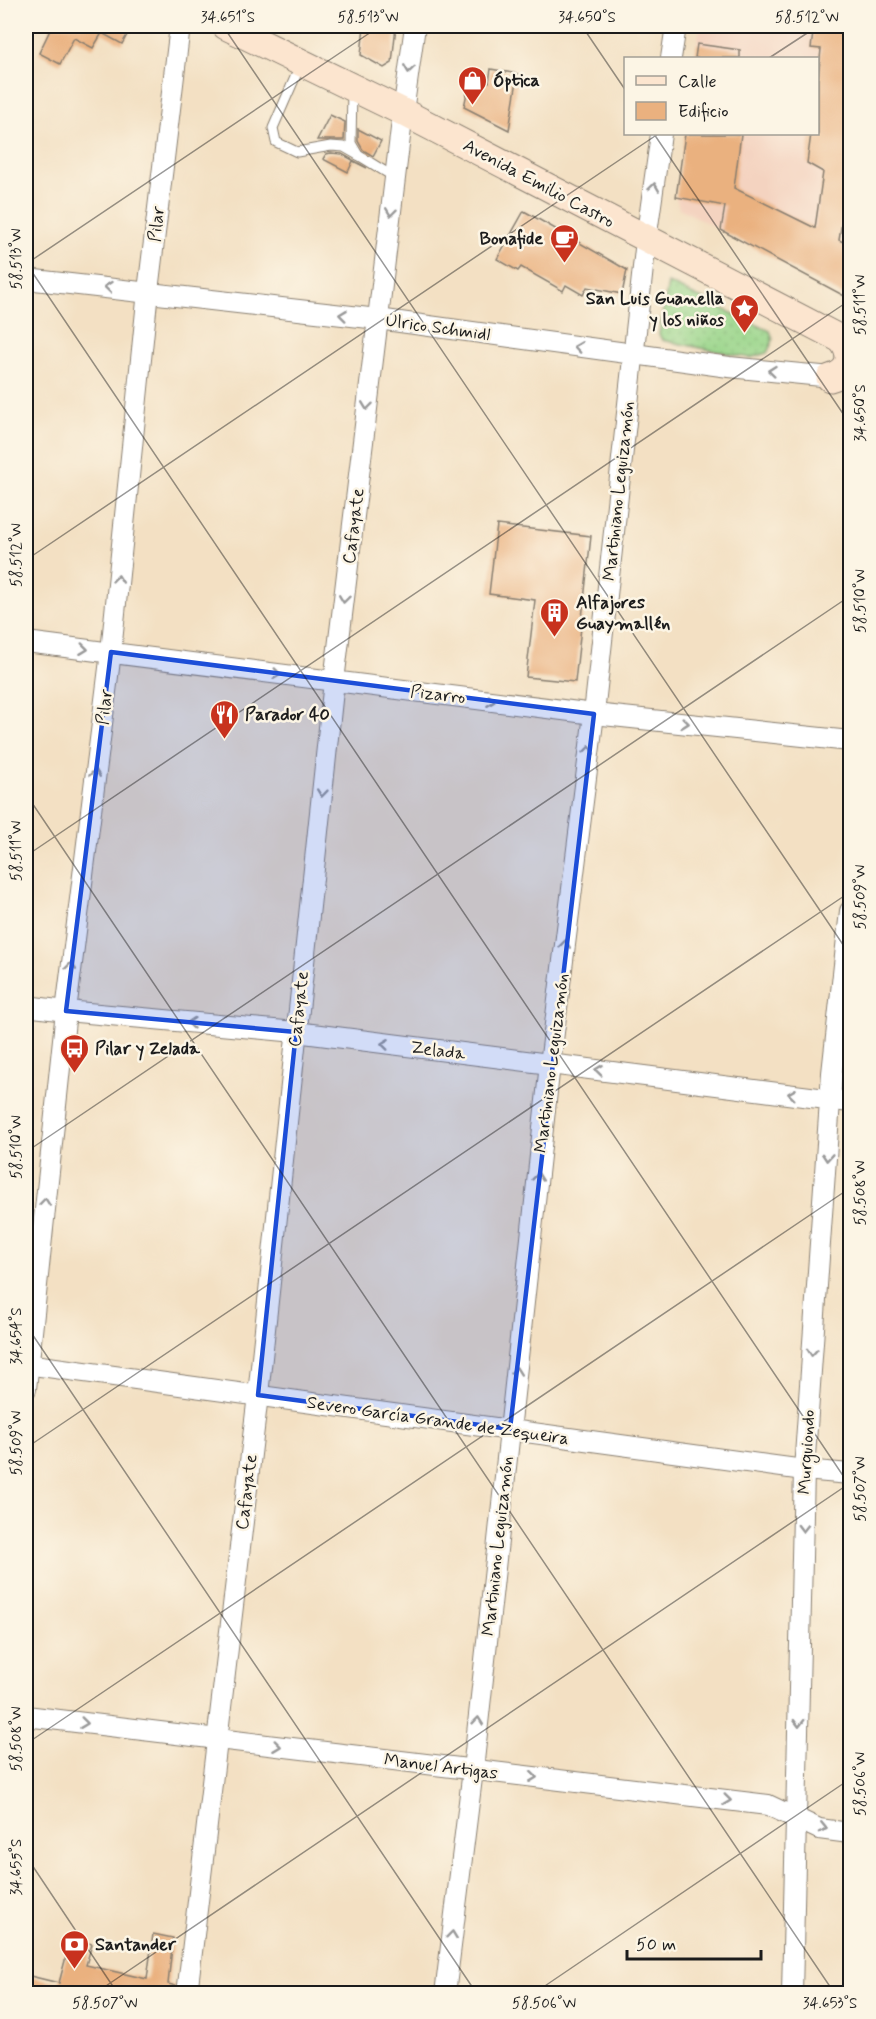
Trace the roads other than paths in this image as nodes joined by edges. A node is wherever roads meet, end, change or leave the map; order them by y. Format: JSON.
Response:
{"nodes":[{"id":1,"x":180,"y":26,"type":"edge"},
{"id":2,"x":226,"y":26,"type":"edge"},
{"id":3,"x":416,"y":26,"type":"edge"},
{"id":4,"x":676,"y":26,"type":"edge"},
{"id":5,"x":671,"y":57,"type":"edge"},
{"id":6,"x":301,"y":64,"type":"junction"},
{"id":7,"x":352,"y":88,"type":"junction"},
{"id":8,"x":403,"y":112,"type":"junction"},
{"id":9,"x":661,"y":135,"type":"edge"},
{"id":10,"x":358,"y":155,"type":"junction"},
{"id":11,"x":395,"y":177,"type":"junction"},
{"id":12,"x":646,"y":240,"type":"junction"},
{"id":13,"x":26,"y":279,"type":"edge"},
{"id":14,"x":148,"y":291,"type":"junction"},
{"id":15,"x":378,"y":319,"type":"junction"},
{"id":16,"x":845,"y":341,"type":"edge"},
{"id":17,"x":634,"y":354,"type":"junction"},
{"id":18,"x":840,"y":378,"type":"edge"},
{"id":19,"x":26,"y":642,"type":"edge"},
{"id":20,"x":111,"y":652,"type":"junction"},
{"id":21,"x":334,"y":681,"type":"junction"},
{"id":22,"x":594,"y":714,"type":"junction"},
{"id":23,"x":850,"y":741,"type":"edge"},
{"id":24,"x":850,"y":911,"type":"edge"},
{"id":25,"x":26,"y":1006,"type":"edge"},
{"id":26,"x":66,"y":1011,"type":"junction"},
{"id":27,"x":296,"y":1032,"type":"junction"},
{"id":28,"x":550,"y":1064,"type":"junction"},
{"id":29,"x":841,"y":1100,"type":"edge"},
{"id":30,"x":27,"y":1364,"type":"edge"},
{"id":31,"x":26,"y":1389,"type":"edge"},
{"id":32,"x":258,"y":1395,"type":"junction"},
{"id":33,"x":510,"y":1429,"type":"junction"},
{"id":34,"x":804,"y":1470,"type":"junction"},
{"id":35,"x":850,"y":1474,"type":"edge"},
{"id":36,"x":26,"y":1716,"type":"edge"},
{"id":37,"x":217,"y":1738,"type":"junction"},
{"id":38,"x":473,"y":1770,"type":"junction"},
{"id":39,"x":797,"y":1819,"type":"junction"},
{"id":40,"x":850,"y":1833,"type":"edge"},
{"id":41,"x":187,"y":1994,"type":"edge"},
{"id":42,"x":445,"y":1994,"type":"edge"},
{"id":43,"x":792,"y":1994,"type":"edge"}],
"edges":[{"from":1,"to":14,"type":"street","name":"Pilar"},
{"from":2,"to":6,"type":"main road","name":"Avenida Emilio Castro"},
{"from":3,"to":8,"type":"street","name":"Cafayate","one_way":true},
{"from":4,"to":5,"type":"street"},
{"from":6,"to":7,"type":"main road","name":"Avenida Emilio Castro"},
{"from":6,"to":10,"type":"lane"},
{"from":7,"to":8,"type":"main road","name":"Avenida Emilio Castro"},
{"from":7,"to":10,"type":"lane"},
{"from":8,"to":11,"type":"street","name":"Cafayate"},
{"from":8,"to":12,"type":"main road","name":"Avenida Emilio Castro"},
{"from":12,"to":9,"type":"street","name":"Martiniano Leguizamón","one_way":true},
{"from":10,"to":11,"type":"lane"},
{"from":11,"to":15,"type":"street","name":"Cafayate","one_way":true},
{"from":12,"to":16,"type":"main road","name":"Avenida Emilio Castro"},
{"from":12,"to":17,"type":"street","name":"Martiniano Leguizamón"},
{"from":14,"to":13,"type":"street","name":"Ulrico Schmidl","one_way":true},
{"from":15,"to":14,"type":"street","name":"Ulrico Schmidl","one_way":true},
{"from":20,"to":14,"type":"street","name":"Pilar","one_way":true},
{"from":17,"to":15,"type":"street","name":"Ulrico Schmidl","one_way":true},
{"from":15,"to":21,"type":"street","name":"Cafayate","one_way":true},
{"from":16,"to":18,"type":"main road"},
{"from":18,"to":17,"type":"street","name":"Ulrico Schmidl","one_way":true},
{"from":17,"to":22,"type":"street","name":"Martiniano Leguizamón"},
{"from":19,"to":20,"type":"street","name":"Pizarro","one_way":true},
{"from":20,"to":21,"type":"street","name":"Pizarro","one_way":true},
{"from":26,"to":20,"type":"street","name":"Pilar","one_way":true},
{"from":21,"to":22,"type":"street","name":"Pizarro","one_way":true},
{"from":21,"to":27,"type":"street","name":"Cafayate","one_way":true},
{"from":22,"to":23,"type":"street","name":"Pizarro","one_way":true},
{"from":28,"to":22,"type":"street","name":"Martiniano Leguizamón","one_way":true},
{"from":24,"to":29,"type":"street","name":"Murguiondo"},
{"from":25,"to":26,"type":"street","name":"Zelada"},
{"from":27,"to":26,"type":"street","name":"Zelada","one_way":true},
{"from":30,"to":26,"type":"street","name":"Pilar","one_way":true},
{"from":28,"to":27,"type":"street","name":"Zelada","one_way":true},
{"from":27,"to":32,"type":"street","name":"Cafayate"},
{"from":29,"to":28,"type":"street","name":"Zelada","one_way":true},
{"from":33,"to":28,"type":"street","name":"Martiniano Leguizamón","one_way":true},
{"from":29,"to":34,"type":"street","name":"Murguiondo","one_way":true},
{"from":30,"to":31,"type":"street","name":"Pilar"},
{"from":30,"to":32,"type":"street","name":"Severo García Grande de Zequeira"},
{"from":32,"to":33,"type":"street","name":"Severo García Grande de Zequeira"},
{"from":32,"to":37,"type":"street","name":"Cafayate"},
{"from":33,"to":34,"type":"street","name":"Severo García Grande de Zequeira"},
{"from":38,"to":33,"type":"street","name":"Martiniano Leguizamón","one_way":true},
{"from":34,"to":35,"type":"street","name":"Severo García Grande de Zequeira"},
{"from":34,"to":39,"type":"street","name":"Murguiondo","one_way":true},
{"from":36,"to":37,"type":"street","name":"Manuel Artigas","one_way":true},
{"from":37,"to":38,"type":"street","name":"Manuel Artigas","one_way":true},
{"from":37,"to":41,"type":"street","name":"Cafayate"},
{"from":38,"to":39,"type":"street","name":"Manuel Artigas","one_way":true},
{"from":42,"to":38,"type":"street","name":"Martiniano Leguizamón","one_way":true},
{"from":39,"to":40,"type":"street","name":"Manuel Artigas","one_way":true},
{"from":39,"to":43,"type":"street","name":"Murguiondo"}]}
